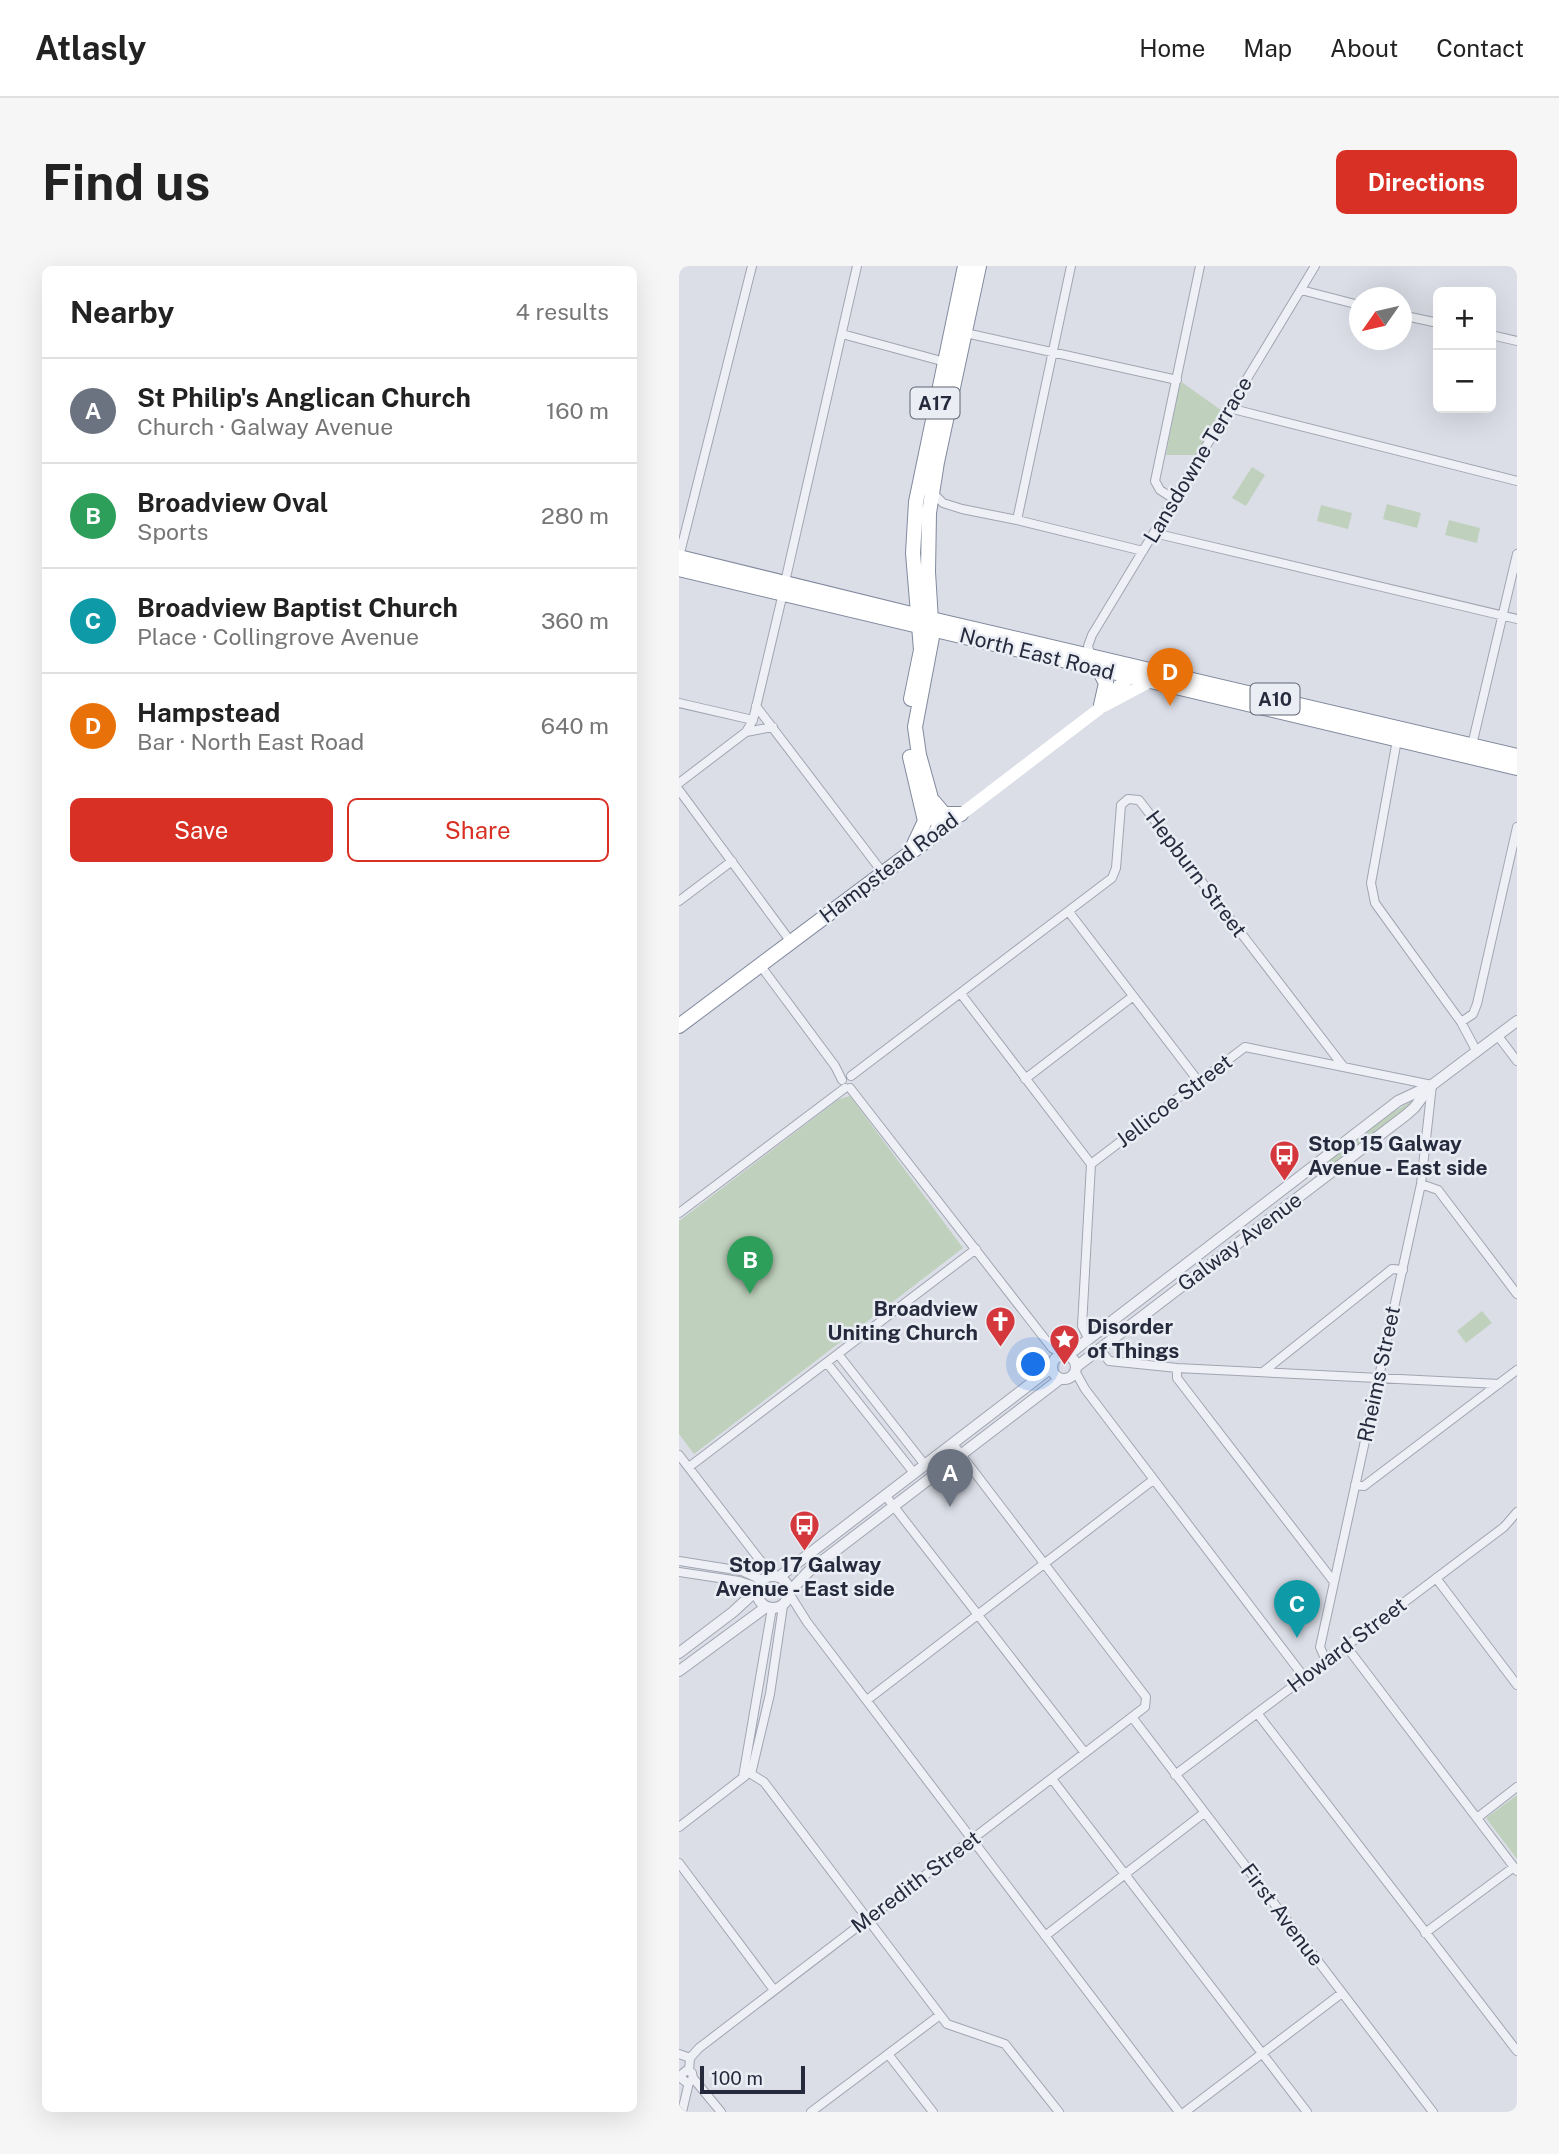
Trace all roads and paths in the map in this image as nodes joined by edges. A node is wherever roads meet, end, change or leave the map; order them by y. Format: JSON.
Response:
{"nodes":[{"id":1,"x":752,"y":266,"type":"edge"},
{"id":2,"x":857,"y":266,"type":"edge"},
{"id":3,"x":965,"y":266,"type":"edge"},
{"id":4,"x":979,"y":266,"type":"edge"},
{"id":5,"x":1071,"y":266,"type":"edge"},
{"id":6,"x":1200,"y":266,"type":"edge"},
{"id":7,"x":1312,"y":267,"type":"edge"},
{"id":8,"x":1301,"y":290,"type":"junction"},
{"id":9,"x":1349,"y":302,"type":"edge"},
{"id":10,"x":1412,"y":316,"type":"edge"},
{"id":11,"x":1433,"y":322,"type":"edge"},
{"id":12,"x":950,"y":330,"type":"junction"},
{"id":13,"x":965,"y":333,"type":"junction"},
{"id":14,"x":842,"y":334,"type":"junction"},
{"id":15,"x":1496,"y":336,"type":"edge"},
{"id":16,"x":1517,"y":341,"type":"edge"},
{"id":17,"x":1054,"y":353,"type":"junction"},
{"id":18,"x":944,"y":362,"type":"junction"},
{"id":19,"x":958,"y":366,"type":"junction"},
{"id":20,"x":1177,"y":380,"type":"junction"},
{"id":21,"x":1229,"y":408,"type":"junction"},
{"id":22,"x":1517,"y":481,"type":"edge"},
{"id":23,"x":932,"y":492,"type":"junction"},
{"id":24,"x":1174,"y":499,"type":"junction"},
{"id":25,"x":1017,"y":520,"type":"junction"},
{"id":26,"x":1154,"y":533,"type":"junction"},
{"id":27,"x":1143,"y":551,"type":"junction"},
{"id":28,"x":1517,"y":554,"type":"edge"},
{"id":29,"x":679,"y":557,"type":"edge"},
{"id":30,"x":679,"y":569,"type":"edge"},
{"id":31,"x":915,"y":575,"type":"junction"},
{"id":32,"x":784,"y":588,"type":"junction"},
{"id":33,"x":879,"y":606,"type":"junction"},
{"id":34,"x":1502,"y":615,"type":"junction"},
{"id":35,"x":1517,"y":619,"type":"edge"},
{"id":36,"x":925,"y":622,"type":"junction"},
{"id":37,"x":1094,"y":662,"type":"junction"},
{"id":38,"x":1150,"y":676,"type":"junction"},
{"id":39,"x":1131,"y":677,"type":"junction"},
{"id":40,"x":679,"y":703,"type":"edge"},
{"id":41,"x":756,"y":706,"type":"junction"},
{"id":42,"x":1100,"y":707,"type":"junction"},
{"id":43,"x":753,"y":720,"type":"junction"},
{"id":44,"x":773,"y":727,"type":"junction"},
{"id":45,"x":745,"y":732,"type":"junction"},
{"id":46,"x":1397,"y":740,"type":"junction"},
{"id":47,"x":1470,"y":751,"type":"junction"},
{"id":48,"x":1517,"y":756,"type":"edge"},
{"id":49,"x":1517,"y":768,"type":"edge"},
{"id":50,"x":679,"y":783,"type":"edge"},
{"id":51,"x":679,"y":790,"type":"edge"},
{"id":52,"x":931,"y":798,"type":"junction"},
{"id":53,"x":961,"y":814,"type":"junction"},
{"id":54,"x":1517,"y":827,"type":"edge"},
{"id":55,"x":934,"y":835,"type":"junction"},
{"id":56,"x":910,"y":854,"type":"junction"},
{"id":57,"x":732,"y":861,"type":"junction"},
{"id":58,"x":883,"y":873,"type":"junction"},
{"id":59,"x":679,"y":901,"type":"edge"},
{"id":60,"x":1069,"y":912,"type":"junction"},
{"id":61,"x":791,"y":942,"type":"junction"},
{"id":62,"x":760,"y":965,"type":"junction"},
{"id":63,"x":961,"y":994,"type":"junction"},
{"id":64,"x":1132,"y":997,"type":"junction"},
{"id":65,"x":1517,"y":1021,"type":"edge"},
{"id":66,"x":1461,"y":1022,"type":"junction"},
{"id":67,"x":679,"y":1026,"type":"edge"},
{"id":68,"x":1498,"y":1036,"type":"junction"},
{"id":69,"x":1477,"y":1052,"type":"junction"},
{"id":70,"x":1517,"y":1061,"type":"edge"},
{"id":71,"x":1343,"y":1066,"type":"junction"},
{"id":72,"x":1025,"y":1079,"type":"junction"},
{"id":73,"x":848,"y":1082,"type":"junction"},
{"id":74,"x":1199,"y":1082,"type":"junction"},
{"id":75,"x":1432,"y":1085,"type":"junction"},
{"id":76,"x":1091,"y":1164,"type":"junction"},
{"id":77,"x":1421,"y":1184,"type":"junction"},
{"id":78,"x":679,"y":1213,"type":"edge"},
{"id":79,"x":976,"y":1249,"type":"junction"},
{"id":80,"x":1403,"y":1270,"type":"junction"},
{"id":81,"x":1517,"y":1294,"type":"edge"},
{"id":82,"x":1088,"y":1338,"type":"junction"},
{"id":83,"x":1100,"y":1349,"type":"junction"},
{"id":84,"x":838,"y":1354,"type":"junction"},
{"id":85,"x":1058,"y":1357,"type":"junction"},
{"id":86,"x":827,"y":1363,"type":"junction"},
{"id":87,"x":1177,"y":1368,"type":"junction"},
{"id":88,"x":1517,"y":1370,"type":"edge"},
{"id":89,"x":1263,"y":1372,"type":"junction"},
{"id":90,"x":1071,"y":1373,"type":"junction"},
{"id":91,"x":1378,"y":1376,"type":"junction"},
{"id":92,"x":1499,"y":1384,"type":"junction"},
{"id":93,"x":953,"y":1444,"type":"junction"},
{"id":94,"x":679,"y":1455,"type":"edge"},
{"id":95,"x":961,"y":1455,"type":"junction"},
{"id":96,"x":925,"y":1465,"type":"junction"},
{"id":97,"x":689,"y":1467,"type":"junction"},
{"id":98,"x":914,"y":1474,"type":"junction"},
{"id":99,"x":1153,"y":1480,"type":"junction"},
{"id":100,"x":1355,"y":1485,"type":"junction"},
{"id":101,"x":885,"y":1495,"type":"junction"},
{"id":102,"x":895,"y":1507,"type":"junction"},
{"id":103,"x":1517,"y":1513,"type":"edge"},
{"id":104,"x":679,"y":1562,"type":"edge"},
{"id":105,"x":1045,"y":1565,"type":"junction"},
{"id":106,"x":679,"y":1572,"type":"edge"},
{"id":107,"x":777,"y":1576,"type":"junction"},
{"id":108,"x":760,"y":1577,"type":"junction"},
{"id":109,"x":1436,"y":1578,"type":"junction"},
{"id":110,"x":1334,"y":1582,"type":"junction"},
{"id":111,"x":781,"y":1602,"type":"junction"},
{"id":112,"x":795,"y":1610,"type":"junction"},
{"id":113,"x":979,"y":1616,"type":"junction"},
{"id":114,"x":803,"y":1617,"type":"junction"},
{"id":115,"x":781,"y":1619,"type":"junction"},
{"id":116,"x":1346,"y":1646,"type":"junction"},
{"id":117,"x":679,"y":1653,"type":"edge"},
{"id":118,"x":1326,"y":1661,"type":"junction"},
{"id":119,"x":679,"y":1671,"type":"edge"},
{"id":120,"x":1304,"y":1677,"type":"junction"},
{"id":121,"x":1517,"y":1685,"type":"edge"},
{"id":122,"x":867,"y":1700,"type":"junction"},
{"id":123,"x":1257,"y":1713,"type":"junction"},
{"id":124,"x":1132,"y":1717,"type":"junction"},
{"id":125,"x":1085,"y":1753,"type":"junction"},
{"id":126,"x":1175,"y":1774,"type":"junction"},
{"id":127,"x":747,"y":1776,"type":"junction"},
{"id":128,"x":1052,"y":1779,"type":"junction"},
{"id":129,"x":1517,"y":1787,"type":"edge"},
{"id":130,"x":1204,"y":1813,"type":"junction"},
{"id":131,"x":1477,"y":1818,"type":"junction"},
{"id":132,"x":679,"y":1827,"type":"edge"},
{"id":133,"x":971,"y":1840,"type":"junction"},
{"id":134,"x":679,"y":1863,"type":"edge"},
{"id":135,"x":1515,"y":1869,"type":"edge"},
{"id":136,"x":1125,"y":1875,"type":"junction"},
{"id":137,"x":868,"y":1919,"type":"junction"},
{"id":138,"x":1425,"y":1933,"type":"junction"},
{"id":139,"x":1045,"y":1936,"type":"junction"},
{"id":140,"x":774,"y":1990,"type":"junction"},
{"id":141,"x":1342,"y":1993,"type":"junction"},
{"id":142,"x":940,"y":2015,"type":"junction"},
{"id":143,"x":1517,"y":2051,"type":"edge"},
{"id":144,"x":679,"y":2054,"type":"edge"},
{"id":145,"x":888,"y":2054,"type":"junction"},
{"id":146,"x":1263,"y":2054,"type":"junction"},
{"id":147,"x":690,"y":2058,"type":"junction"},
{"id":148,"x":687,"y":2079,"type":"edge"},
{"id":149,"x":682,"y":2112,"type":"edge"},
{"id":150,"x":721,"y":2112,"type":"edge"},
{"id":151,"x":811,"y":2112,"type":"edge"},
{"id":152,"x":933,"y":2112,"type":"edge"},
{"id":153,"x":1059,"y":2112,"type":"edge"},
{"id":154,"x":1179,"y":2112,"type":"edge"},
{"id":155,"x":1185,"y":2112,"type":"edge"},
{"id":156,"x":1307,"y":2112,"type":"edge"},
{"id":157,"x":1433,"y":2112,"type":"edge"}],
"edges":[{"from":1,"to":29,"type":"street"},
{"from":2,"to":14,"type":"street"},
{"from":3,"to":12,"type":"highway","number":"A17"},
{"from":4,"to":13,"type":"highway","number":"A17"},
{"from":5,"to":17,"type":"street"},
{"from":6,"to":20,"type":"street"},
{"from":7,"to":8,"type":"street","name":"Lansdowne Terrace"},
{"from":8,"to":9,"type":"street"},
{"from":8,"to":21,"type":"street","name":"Lansdowne Terrace"},
{"from":10,"to":11,"type":"street"},
{"from":12,"to":13,"type":"street"},
{"from":12,"to":18,"type":"highway","number":"A17"},
{"from":13,"to":17,"type":"street"},
{"from":13,"to":19,"type":"highway","number":"A17"},
{"from":14,"to":18,"type":"street"},
{"from":14,"to":32,"type":"street"},
{"from":15,"to":16,"type":"street"},
{"from":17,"to":20,"type":"street"},
{"from":17,"to":25,"type":"street"},
{"from":18,"to":19,"type":"street"},
{"from":18,"to":31,"type":"highway","number":"A17"},
{"from":19,"to":23,"type":"highway","number":"A17"},
{"from":20,"to":24,"type":"street"},
{"from":21,"to":22,"type":"street"},
{"from":21,"to":24,"type":"street","name":"Lansdowne Terrace"},
{"from":23,"to":25,"type":"street"},
{"from":23,"to":36,"type":"highway","number":"A17"},
{"from":24,"to":26,"type":"street","name":"Lansdowne Terrace"},
{"from":25,"to":27,"type":"street"},
{"from":26,"to":27,"type":"street","name":"Lansdowne Terrace"},
{"from":26,"to":34,"type":"street"},
{"from":27,"to":37,"type":"street","name":"Lansdowne Terrace"},
{"from":28,"to":34,"type":"street"},
{"from":29,"to":32,"type":"highway","name":"North East Road","number":"A10"},
{"from":30,"to":32,"type":"highway","name":"North East Road","number":"A10"},
{"from":31,"to":33,"type":"highway"},
{"from":31,"to":36,"type":"highway","number":"A17"},
{"from":32,"to":33,"type":"highway","name":"North East Road","number":"A10"},
{"from":32,"to":36,"type":"highway","name":"North East Road","number":"A10"},
{"from":32,"to":41,"type":"street"},
{"from":33,"to":36,"type":"highway","name":"North East Road","number":"A10"},
{"from":34,"to":35,"type":"street"},
{"from":34,"to":47,"type":"street"},
{"from":36,"to":37,"type":"highway","name":"North East Road","number":"A10"},
{"from":36,"to":52,"type":"highway","number":"A17"},
{"from":36,"to":56,"type":"highway","number":"A17"},
{"from":37,"to":38,"type":"highway","name":"North East Road","number":"A10"},
{"from":37,"to":39,"type":"highway","name":"North East Road","number":"A10"},
{"from":37,"to":42,"type":"highway"},
{"from":38,"to":39,"type":"highway"},
{"from":38,"to":42,"type":"main road","name":"Hampstead Road"},
{"from":38,"to":46,"type":"highway","name":"North East Road","number":"A10"},
{"from":38,"to":47,"type":"highway","name":"North East Road","number":"A10"},
{"from":39,"to":42,"type":"main road","name":"Hampstead Road"},
{"from":40,"to":43,"type":"street"},
{"from":41,"to":43,"type":"street"},
{"from":41,"to":44,"type":"street"},
{"from":42,"to":53,"type":"main road","name":"Hampstead Road"},
{"from":43,"to":45,"type":"street"},
{"from":44,"to":45,"type":"street"},
{"from":44,"to":58,"type":"street"},
{"from":45,"to":50,"type":"street"},
{"from":46,"to":47,"type":"highway","name":"North East Road","number":"A10"},
{"from":46,"to":66,"type":"street"},
{"from":47,"to":48,"type":"highway","name":"North East Road","number":"A10"},
{"from":47,"to":49,"type":"highway","name":"North East Road","number":"A10"},
{"from":51,"to":57,"type":"street"},
{"from":52,"to":53,"type":"highway"},
{"from":52,"to":55,"type":"highway","number":"A17"},
{"from":53,"to":55,"type":"main road","name":"Hampstead Road"},
{"from":54,"to":66,"type":"street"},
{"from":55,"to":56,"type":"highway","name":"Hampstead Road"},
{"from":56,"to":58,"type":"highway","name":"Hampstead Road"},
{"from":57,"to":59,"type":"street"},
{"from":57,"to":61,"type":"street"},
{"from":58,"to":61,"type":"highway","name":"Hampstead Road"},
{"from":60,"to":63,"type":"street"},
{"from":60,"to":64,"type":"street"},
{"from":60,"to":71,"type":"street","name":"Hepburn Street"},
{"from":61,"to":62,"type":"highway","name":"Hampstead Road"},
{"from":62,"to":67,"type":"highway","name":"Hampstead Road"},
{"from":62,"to":73,"type":"street"},
{"from":63,"to":72,"type":"street"},
{"from":63,"to":73,"type":"street"},
{"from":64,"to":72,"type":"street"},
{"from":64,"to":74,"type":"street"},
{"from":65,"to":68,"type":"street","name":"Galway Avenue"},
{"from":66,"to":69,"type":"street"},
{"from":68,"to":69,"type":"street","name":"Galway Avenue"},
{"from":68,"to":70,"type":"street"},
{"from":69,"to":75,"type":"street","name":"Galway Avenue"},
{"from":71,"to":74,"type":"street","name":"Jellicoe Street"},
{"from":71,"to":75,"type":"street","name":"Jellicoe Street"},
{"from":72,"to":76,"type":"street"},
{"from":73,"to":78,"type":"street"},
{"from":73,"to":79,"type":"street"},
{"from":74,"to":76,"type":"street","name":"Jellicoe Street"},
{"from":75,"to":77,"type":"street","name":"Rheims Street"},
{"from":75,"to":82,"type":"street","name":"Galway Avenue"},
{"from":75,"to":83,"type":"street","name":"Galway Avenue"},
{"from":76,"to":82,"type":"street"},
{"from":77,"to":80,"type":"street","name":"Rheims Street"},
{"from":77,"to":81,"type":"street"},
{"from":79,"to":84,"type":"street"},
{"from":79,"to":85,"type":"street"},
{"from":80,"to":89,"type":"street"},
{"from":80,"to":91,"type":"street","name":"Rheims Street"},
{"from":82,"to":85,"type":"street","name":"Galway Avenue"},
{"from":83,"to":87,"type":"street"},
{"from":83,"to":90,"type":"street","name":"Galway Avenue"},
{"from":84,"to":86,"type":"street"},
{"from":84,"to":96,"type":"street"},
{"from":85,"to":90,"type":"street"},
{"from":85,"to":90,"type":"street"},
{"from":85,"to":93,"type":"street","name":"Galway Avenue"},
{"from":86,"to":97,"type":"street"},
{"from":86,"to":98,"type":"street"},
{"from":87,"to":89,"type":"street"},
{"from":87,"to":110,"type":"street"},
{"from":88,"to":92,"type":"street"},
{"from":89,"to":91,"type":"street"},
{"from":90,"to":95,"type":"street","name":"Galway Avenue"},
{"from":90,"to":99,"type":"street"},
{"from":91,"to":92,"type":"street"},
{"from":91,"to":100,"type":"street","name":"Rheims Street"},
{"from":92,"to":100,"type":"street"},
{"from":93,"to":95,"type":"street"},
{"from":93,"to":96,"type":"street","name":"Galway Avenue"},
{"from":94,"to":97,"type":"street"},
{"from":95,"to":102,"type":"street","name":"Galway Avenue"},
{"from":95,"to":105,"type":"street"},
{"from":96,"to":98,"type":"street","name":"Galway Avenue"},
{"from":97,"to":108,"type":"street"},
{"from":98,"to":101,"type":"street","name":"Galway Avenue"},
{"from":99,"to":105,"type":"street"},
{"from":99,"to":120,"type":"street"},
{"from":100,"to":110,"type":"street","name":"Rheims Street"},
{"from":101,"to":102,"type":"street"},
{"from":101,"to":107,"type":"street","name":"Galway Avenue"},
{"from":102,"to":111,"type":"street","name":"Galway Avenue"},
{"from":102,"to":113,"type":"street"},
{"from":103,"to":109,"type":"street","name":"Howard Street"},
{"from":104,"to":108,"type":"street"},
{"from":105,"to":113,"type":"street"},
{"from":105,"to":124,"type":"street","name":"Meredith Street"},
{"from":106,"to":108,"type":"street"},
{"from":107,"to":108,"type":"street"},
{"from":107,"to":108,"type":"street"},
{"from":107,"to":111,"type":"street"},
{"from":108,"to":111,"type":"street"},
{"from":108,"to":117,"type":"street"},
{"from":109,"to":116,"type":"street","name":"Howard Street"},
{"from":109,"to":121,"type":"street"},
{"from":110,"to":118,"type":"street","name":"Rheims Street"},
{"from":111,"to":112,"type":"street"},
{"from":111,"to":114,"type":"street"},
{"from":111,"to":115,"type":"street"},
{"from":111,"to":119,"type":"street","name":"Galway Avenue"},
{"from":111,"to":127,"type":"street"},
{"from":112,"to":114,"type":"street"},
{"from":112,"to":115,"type":"street"},
{"from":113,"to":122,"type":"street"},
{"from":113,"to":125,"type":"street"},
{"from":114,"to":122,"type":"street"},
{"from":115,"to":127,"type":"street"},
{"from":116,"to":118,"type":"street","name":"Howard Street"},
{"from":116,"to":131,"type":"street"},
{"from":118,"to":120,"type":"street","name":"Howard Street"},
{"from":120,"to":123,"type":"street","name":"Howard Street"},
{"from":122,"to":133,"type":"street"},
{"from":123,"to":126,"type":"street","name":"Howard Street"},
{"from":123,"to":138,"type":"street"},
{"from":124,"to":125,"type":"street","name":"Meredith Street"},
{"from":124,"to":126,"type":"street","name":"First Avenue"},
{"from":125,"to":128,"type":"street","name":"Meredith Street"},
{"from":126,"to":130,"type":"street","name":"First Avenue"},
{"from":127,"to":132,"type":"street"},
{"from":127,"to":137,"type":"street"},
{"from":128,"to":133,"type":"street","name":"Meredith Street"},
{"from":128,"to":136,"type":"street"},
{"from":129,"to":131,"type":"street"},
{"from":130,"to":136,"type":"street"},
{"from":130,"to":141,"type":"street","name":"First Avenue"},
{"from":131,"to":135,"type":"street"},
{"from":133,"to":137,"type":"street","name":"Meredith Street"},
{"from":133,"to":139,"type":"street"},
{"from":134,"to":140,"type":"street"},
{"from":135,"to":138,"type":"street"},
{"from":136,"to":139,"type":"street"},
{"from":136,"to":146,"type":"street"},
{"from":137,"to":140,"type":"street","name":"Meredith Street"},
{"from":137,"to":142,"type":"street"},
{"from":138,"to":143,"type":"street"},
{"from":139,"to":154,"type":"street"},
{"from":140,"to":147,"type":"street","name":"Meredith Street"},
{"from":141,"to":146,"type":"street"},
{"from":141,"to":157,"type":"street","name":"First Avenue"},
{"from":142,"to":145,"type":"street"},
{"from":142,"to":153,"type":"street"},
{"from":144,"to":147,"type":"street"},
{"from":145,"to":151,"type":"street"},
{"from":145,"to":152,"type":"street"},
{"from":146,"to":155,"type":"street"},
{"from":146,"to":156,"type":"street"},
{"from":147,"to":148,"type":"street"},
{"from":148,"to":149,"type":"street"},
{"from":148,"to":150,"type":"street"}]}
